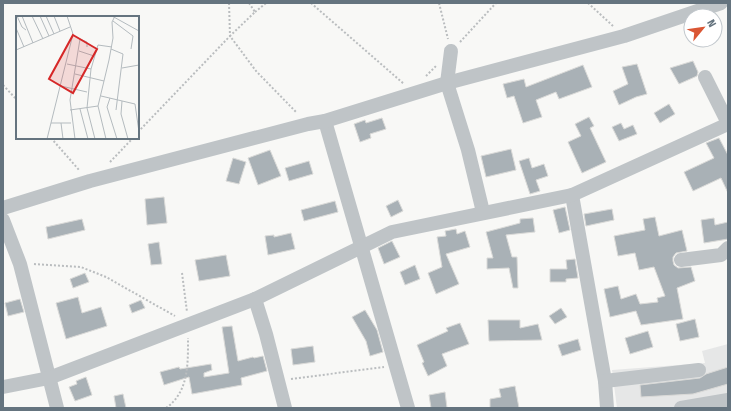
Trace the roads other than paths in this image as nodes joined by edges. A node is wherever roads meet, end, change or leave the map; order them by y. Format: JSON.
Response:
{"nodes":[{"id":1,"x":721,"y":3,"type":"edge"},
{"id":2,"x":451,"y":51,"type":"road end"},
{"id":3,"x":705,"y":77,"type":"dead end"},
{"id":4,"x":447,"y":83,"type":"junction"},
{"id":5,"x":325,"y":121,"type":"junction"},
{"id":6,"x":728,"y":124,"type":"edge"},
{"id":7,"x":572,"y":195,"type":"junction"},
{"id":8,"x":3,"y":208,"type":"edge"},
{"id":9,"x":483,"y":212,"type":"junction"},
{"id":10,"x":3,"y":220,"type":"edge"},
{"id":11,"x":362,"y":246,"type":"junction"},
{"id":12,"x":728,"y":248,"type":"edge"},
{"id":13,"x":681,"y":260,"type":"dead end"},
{"id":14,"x":255,"y":299,"type":"junction"},
{"id":15,"x":699,"y":370,"type":"dead end"},
{"id":16,"x":49,"y":378,"type":"junction"},
{"id":17,"x":605,"y":381,"type":"junction"},
{"id":18,"x":3,"y":387,"type":"edge"},
{"id":19,"x":728,"y":400,"type":"edge"},
{"id":20,"x":57,"y":408,"type":"edge"},
{"id":21,"x":285,"y":408,"type":"edge"},
{"id":22,"x":408,"y":408,"type":"edge"},
{"id":23,"x":607,"y":408,"type":"edge"},
{"id":24,"x":681,"y":408,"type":"edge"}],
"edges":[{"from":1,"to":4,"type":"street"},
{"from":2,"to":4,"type":"street"},
{"from":3,"to":6,"type":"street"},
{"from":4,"to":5,"type":"street"},
{"from":4,"to":9,"type":"street"},
{"from":5,"to":8,"type":"street"},
{"from":5,"to":11,"type":"street"},
{"from":6,"to":7,"type":"street"},
{"from":7,"to":9,"type":"street"},
{"from":7,"to":17,"type":"street"},
{"from":9,"to":11,"type":"street"},
{"from":10,"to":16,"type":"street"},
{"from":11,"to":14,"type":"street"},
{"from":11,"to":22,"type":"street"},
{"from":12,"to":13,"type":"street"},
{"from":14,"to":16,"type":"street"},
{"from":14,"to":21,"type":"street"},
{"from":15,"to":17,"type":"street"},
{"from":16,"to":18,"type":"street"},
{"from":16,"to":20,"type":"street"},
{"from":17,"to":23,"type":"street"},
{"from":19,"to":24,"type":"street"}]}
